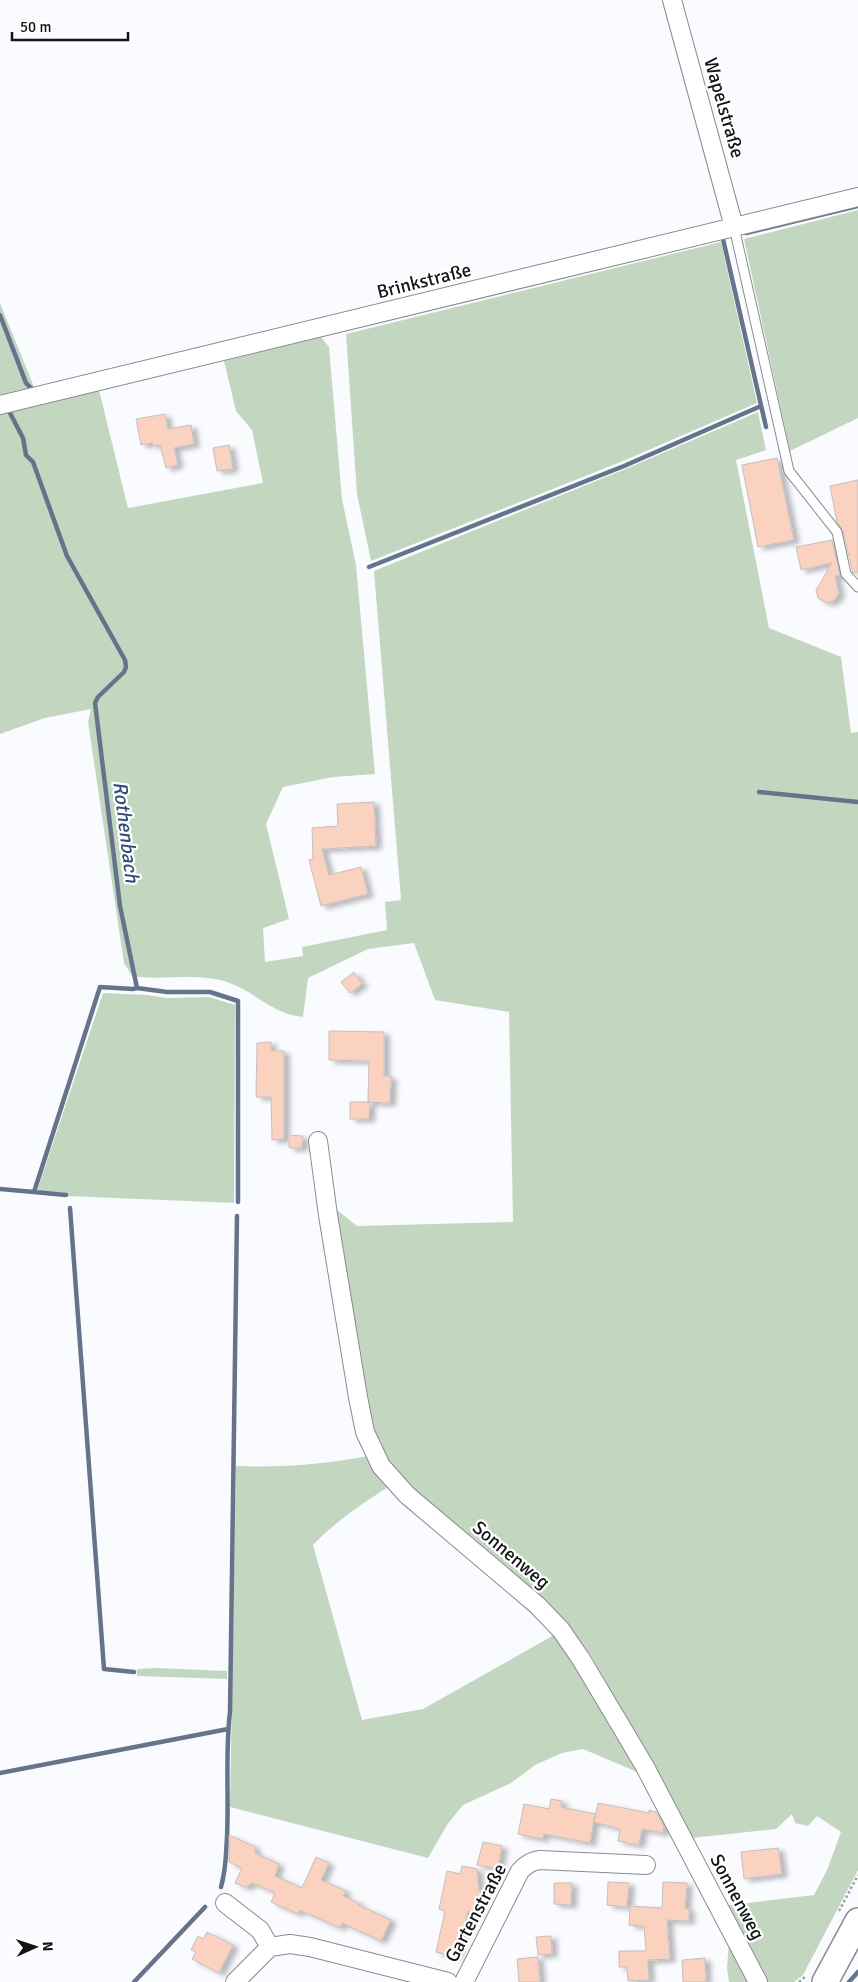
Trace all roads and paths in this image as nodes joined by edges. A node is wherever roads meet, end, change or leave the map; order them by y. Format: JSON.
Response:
{"nodes":[{"id":1,"x":672,"y":0,"type":"edge"},
{"id":2,"x":858,"y":197,"type":"edge"},
{"id":3,"x":734,"y":227,"type":"junction"},
{"id":4,"x":0,"y":405,"type":"edge"},
{"id":5,"x":858,"y":587,"type":"edge"},
{"id":6,"x":318,"y":1140,"type":"dead end"},
{"id":7,"x":646,"y":1865,"type":"dead end"},
{"id":8,"x":225,"y":1904,"type":"dead end"},
{"id":9,"x":858,"y":1921,"type":"edge"},
{"id":10,"x":270,"y":1947,"type":"junction"},
{"id":11,"x":235,"y":1982,"type":"edge"},
{"id":12,"x":448,"y":1982,"type":"edge"},
{"id":13,"x":464,"y":1982,"type":"edge"},
{"id":14,"x":758,"y":1982,"type":"edge"},
{"id":15,"x":825,"y":1982,"type":"edge"}],
"edges":[{"from":1,"to":3,"type":"street","name":"Wapelstraße"},
{"from":2,"to":3,"type":"street","name":"Brinkstraße"},
{"from":3,"to":4,"type":"street","name":"Brinkstraße"},
{"from":3,"to":5,"type":"lane"},
{"from":6,"to":14,"type":"street","name":"Sonnenweg"},
{"from":7,"to":13,"type":"street","name":"Gartenstraße"},
{"from":8,"to":10,"type":"street"},
{"from":9,"to":15,"type":"main road"},
{"from":10,"to":11,"type":"street"},
{"from":10,"to":12,"type":"street","name":"Gartenstraße"}]}
